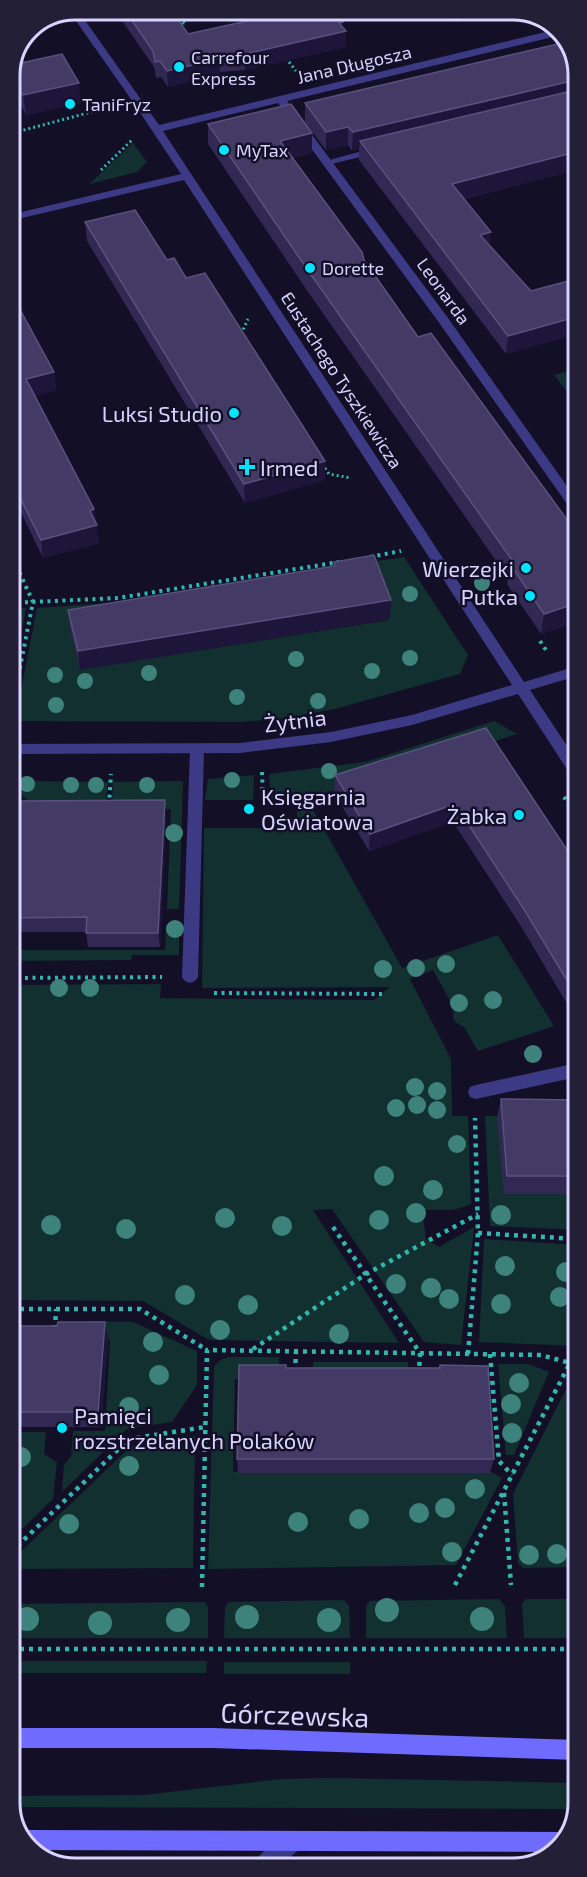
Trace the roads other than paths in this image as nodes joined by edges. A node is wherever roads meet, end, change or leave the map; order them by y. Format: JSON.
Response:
{"nodes":[{"id":1,"x":80,"y":20,"type":"edge"},
{"id":2,"x":550,"y":34,"type":"edge"},
{"id":3,"x":280,"y":98,"type":"junction"},
{"id":4,"x":156,"y":129,"type":"junction"},
{"id":5,"x":385,"y":148,"type":"edge"},
{"id":6,"x":327,"y":162,"type":"junction"},
{"id":7,"x":187,"y":176,"type":"junction"},
{"id":8,"x":20,"y":215,"type":"edge"},
{"id":9,"x":567,"y":495,"type":"edge"},
{"id":10,"x":567,"y":674,"type":"edge"},
{"id":11,"x":519,"y":687,"type":"junction"},
{"id":12,"x":20,"y":749,"type":"edge"},
{"id":13,"x":197,"y":749,"type":"junction"},
{"id":14,"x":567,"y":758,"type":"edge"},
{"id":15,"x":190,"y":977,"type":"dead end"},
{"id":16,"x":567,"y":1072,"type":"edge"},
{"id":17,"x":476,"y":1092,"type":"dead end"},
{"id":18,"x":20,"y":1738,"type":"edge"},
{"id":19,"x":567,"y":1750,"type":"edge"},
{"id":20,"x":35,"y":1840,"type":"edge"},
{"id":21,"x":294,"y":1841,"type":"junction"},
{"id":22,"x":550,"y":1842,"type":"edge"},
{"id":23,"x":274,"y":1857,"type":"edge"}],
"edges":[{"from":1,"to":4,"type":"street","name":"Eustachego Tyszkiewicza"},
{"from":2,"to":3,"type":"street","name":"Jana Długosza"},
{"from":3,"to":4,"type":"street","name":"Jana Długosza"},
{"from":3,"to":6,"type":"street","name":"Leonarda"},
{"from":4,"to":7,"type":"street","name":"Eustachego Tyszkiewicza"},
{"from":5,"to":6,"type":"street"},
{"from":6,"to":9,"type":"street","name":"Leonarda"},
{"from":7,"to":8,"type":"street"},
{"from":7,"to":11,"type":"street","name":"Eustachego Tyszkiewicza"},
{"from":10,"to":11,"type":"street","name":"Żytnia"},
{"from":11,"to":13,"type":"street","name":"Żytnia"},
{"from":11,"to":14,"type":"street","name":"Eustachego Tyszkiewicza"},
{"from":12,"to":13,"type":"street","name":"Żytnia"},
{"from":13,"to":15,"type":"street"},
{"from":16,"to":17,"type":"street"},
{"from":18,"to":19,"type":"main road","name":"Górczewska"},
{"from":20,"to":21,"type":"main road"},
{"from":21,"to":22,"type":"main road"},
{"from":21,"to":23,"type":"street"}]}
